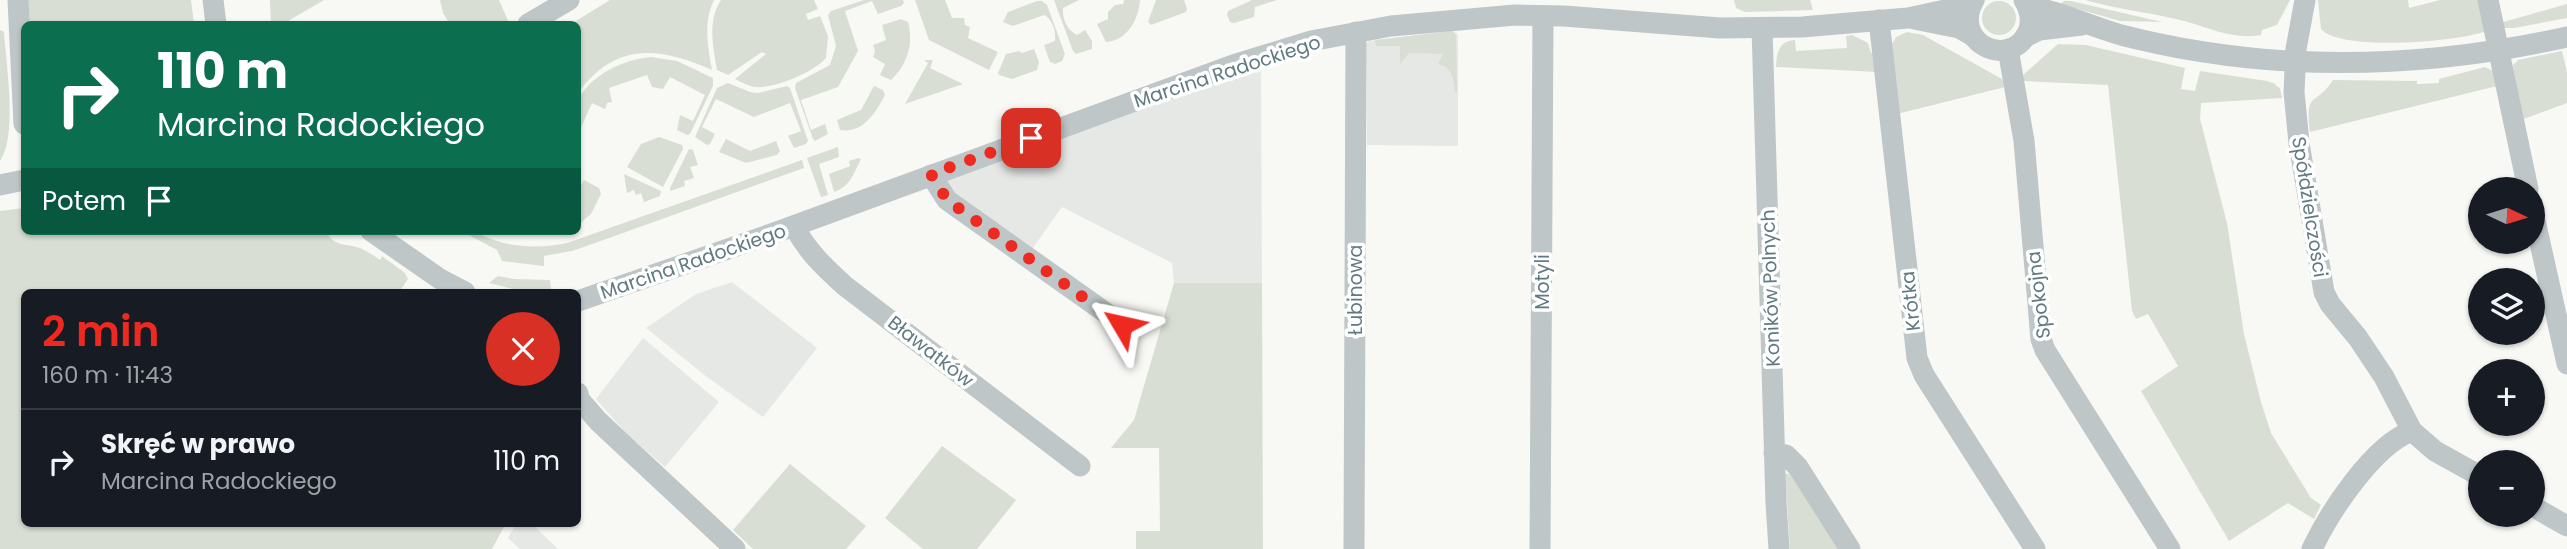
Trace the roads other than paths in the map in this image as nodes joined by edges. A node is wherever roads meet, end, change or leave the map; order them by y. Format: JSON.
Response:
{"nodes":[{"id":1,"x":18,"y":0,"type":"edge"},
{"id":2,"x":213,"y":0,"type":"edge"},
{"id":3,"x":569,"y":0,"type":"edge"},
{"id":4,"x":1974,"y":0,"type":"edge"},
{"id":5,"x":2305,"y":0,"type":"edge"},
{"id":6,"x":2488,"y":0,"type":"edge"},
{"id":7,"x":2025,"y":1,"type":"edge"},
{"id":8,"x":1543,"y":16,"type":"junction"},
{"id":9,"x":1908,"y":18,"type":"junction"},
{"id":10,"x":1879,"y":20,"type":"junction"},
{"id":11,"x":216,"y":21,"type":"edge"},
{"id":12,"x":533,"y":21,"type":"edge"},
{"id":13,"x":2085,"y":25,"type":"junction"},
{"id":14,"x":1762,"y":28,"type":"junction"},
{"id":15,"x":1356,"y":32,"type":"junction"},
{"id":16,"x":1973,"y":36,"type":"junction"},
{"id":17,"x":2567,"y":37,"type":"edge"},
{"id":18,"x":2017,"y":43,"type":"junction"},
{"id":19,"x":2499,"y":51,"type":"junction"},
{"id":20,"x":21,"y":62,"type":"edge"},
{"id":21,"x":2295,"y":62,"type":"junction"},
{"id":22,"x":931,"y":174,"type":"junction"},
{"id":23,"x":2525,"y":177,"type":"edge"},
{"id":24,"x":21,"y":181,"type":"edge"},
{"id":25,"x":0,"y":185,"type":"edge"},
{"id":26,"x":794,"y":226,"type":"junction"},
{"id":27,"x":377,"y":235,"type":"edge"},
{"id":28,"x":2542,"y":254,"type":"edge"},
{"id":29,"x":459,"y":289,"type":"edge"},
{"id":30,"x":581,"y":300,"type":"edge"},
{"id":31,"x":1122,"y":325,"type":"dead end"},
{"id":32,"x":2567,"y":364,"type":"edge"},
{"id":33,"x":581,"y":401,"type":"edge"},
{"id":34,"x":2412,"y":431,"type":"junction"},
{"id":35,"x":1774,"y":453,"type":"junction"},
{"id":36,"x":1080,"y":466,"type":"dead end"},
{"id":37,"x":2468,"y":470,"type":"edge"},
{"id":38,"x":2545,"y":513,"type":"edge"},
{"id":39,"x":2567,"y":526,"type":"edge"},
{"id":40,"x":735,"y":549,"type":"edge"},
{"id":41,"x":1354,"y":549,"type":"edge"},
{"id":42,"x":1541,"y":549,"type":"edge"},
{"id":43,"x":1779,"y":549,"type":"edge"},
{"id":44,"x":1850,"y":549,"type":"edge"},
{"id":45,"x":2035,"y":549,"type":"edge"},
{"id":46,"x":2170,"y":549,"type":"edge"},
{"id":47,"x":2312,"y":549,"type":"edge"}],
"edges":[{"from":1,"to":20,"type":"street"},
{"from":2,"to":11,"type":"street"},
{"from":3,"to":12,"type":"street"},
{"from":4,"to":9,"type":"street","name":"Marcina Radockiego"},
{"from":4,"to":16,"type":"street"},
{"from":5,"to":21,"type":"street","name":"Spółdzielczości"},
{"from":6,"to":19,"type":"street"},
{"from":7,"to":13,"type":"street"},
{"from":7,"to":18,"type":"street","name":"Spokojna"},
{"from":8,"to":14,"type":"street","name":"Marcina Radockiego"},
{"from":8,"to":15,"type":"street","name":"Marcina Radockiego"},
{"from":8,"to":42,"type":"street","name":"Motyli"},
{"from":9,"to":10,"type":"street","name":"Marcina Radockiego"},
{"from":9,"to":16,"type":"street","name":"Marcina Radockiego"},
{"from":10,"to":14,"type":"street","name":"Marcina Radockiego"},
{"from":10,"to":45,"type":"street","name":"Krótka"},
{"from":13,"to":18,"type":"street"},
{"from":13,"to":21,"type":"street"},
{"from":14,"to":35,"type":"street","name":"Koników Polnych"},
{"from":15,"to":22,"type":"street","name":"Marcina Radockiego"},
{"from":15,"to":41,"type":"street","name":"Łubinowa"},
{"from":16,"to":18,"type":"street","name":"Marcina Radockiego"},
{"from":17,"to":19,"type":"street"},
{"from":18,"to":46,"type":"street","name":"Spokojna"},
{"from":19,"to":21,"type":"street"},
{"from":19,"to":23,"type":"street"},
{"from":21,"to":34,"type":"street","name":"Spółdzielczości"},
{"from":22,"to":26,"type":"street","name":"Marcina Radockiego"},
{"from":22,"to":31,"type":"street"},
{"from":24,"to":25,"type":"street"},
{"from":26,"to":30,"type":"street","name":"Marcina Radockiego"},
{"from":26,"to":36,"type":"street","name":"Bławatków"},
{"from":27,"to":29,"type":"street"},
{"from":28,"to":32,"type":"street"},
{"from":33,"to":40,"type":"street"},
{"from":34,"to":37,"type":"street"},
{"from":34,"to":47,"type":"street"},
{"from":35,"to":43,"type":"street","name":"Koników Polnych"},
{"from":35,"to":44,"type":"street"},
{"from":38,"to":39,"type":"street"}]}
